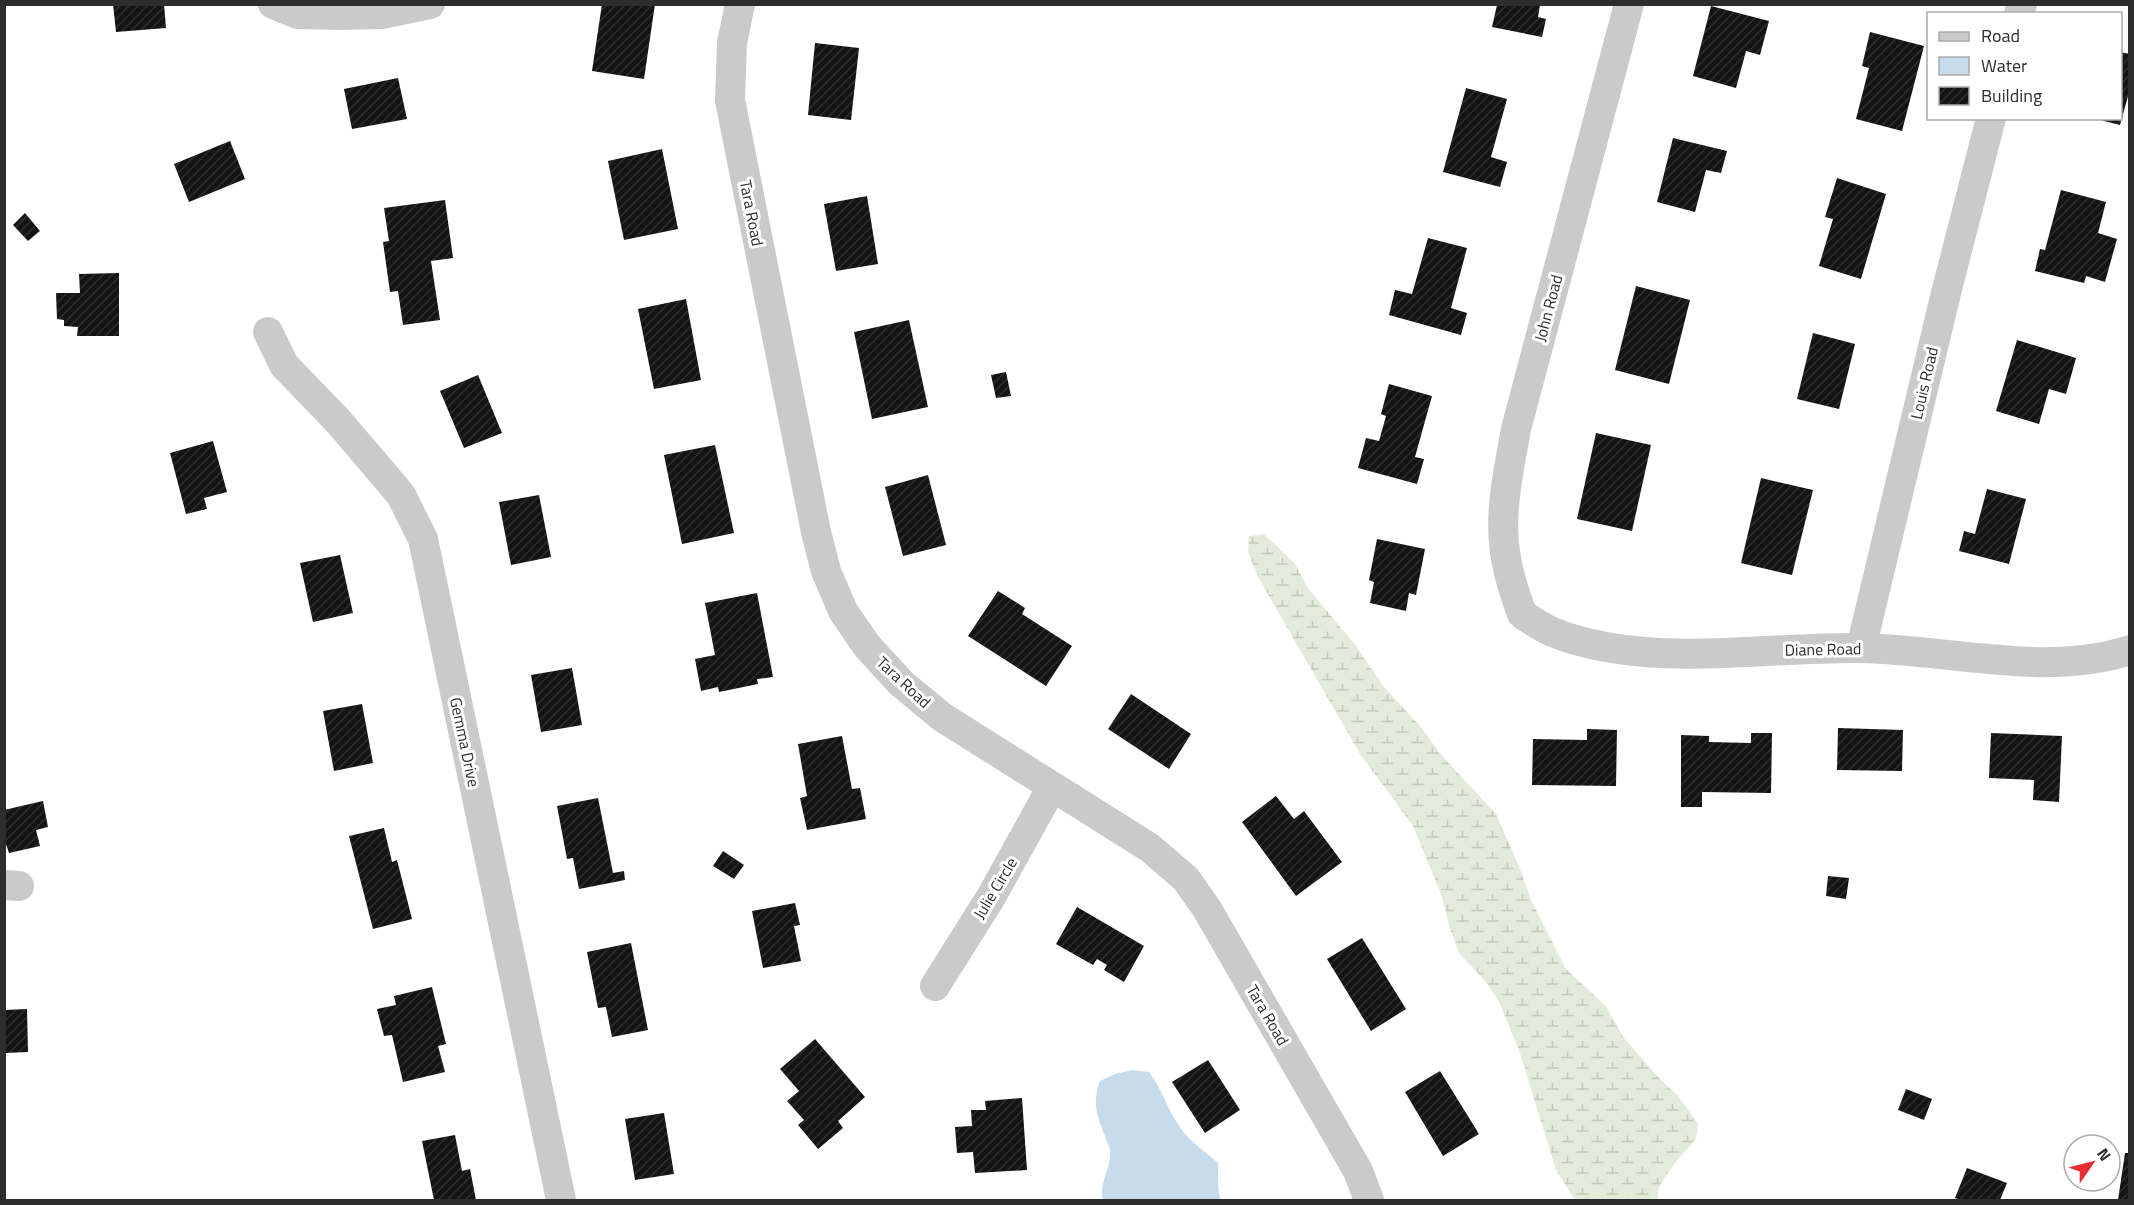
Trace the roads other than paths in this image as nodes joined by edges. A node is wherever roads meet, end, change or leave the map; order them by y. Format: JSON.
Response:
{"nodes":[{"id":1,"x":273,"y":4,"type":"edge"},
{"id":2,"x":430,"y":4,"type":"edge"},
{"id":3,"x":740,"y":4,"type":"edge"},
{"id":4,"x":1629,"y":4,"type":"edge"},
{"id":5,"x":1990,"y":120,"type":"edge"},
{"id":6,"x":268,"y":333,"type":"dead end"},
{"id":7,"x":1522,"y":614,"type":"joint"},
{"id":8,"x":1861,"y":648,"type":"junction"},
{"id":9,"x":2130,"y":650,"type":"edge"},
{"id":10,"x":1052,"y":787,"type":"junction"},
{"id":11,"x":935,"y":986,"type":"dead end"},
{"id":12,"x":561,"y":1200,"type":"edge"},
{"id":13,"x":1369,"y":1200,"type":"edge"}],
"edges":[{"from":1,"to":2,"type":"street"},
{"from":3,"to":10,"type":"street","name":"Tara Road"},
{"from":4,"to":7,"type":"street","name":"John Road"},
{"from":5,"to":8,"type":"street","name":"Louis Road"},
{"from":6,"to":12,"type":"street","name":"Gemma Drive"},
{"from":7,"to":8,"type":"street","name":"Diane Road"},
{"from":8,"to":9,"type":"street","name":"Diane Road"},
{"from":10,"to":11,"type":"street","name":"Julie Circle"},
{"from":10,"to":13,"type":"street","name":"Tara Road"}]}
